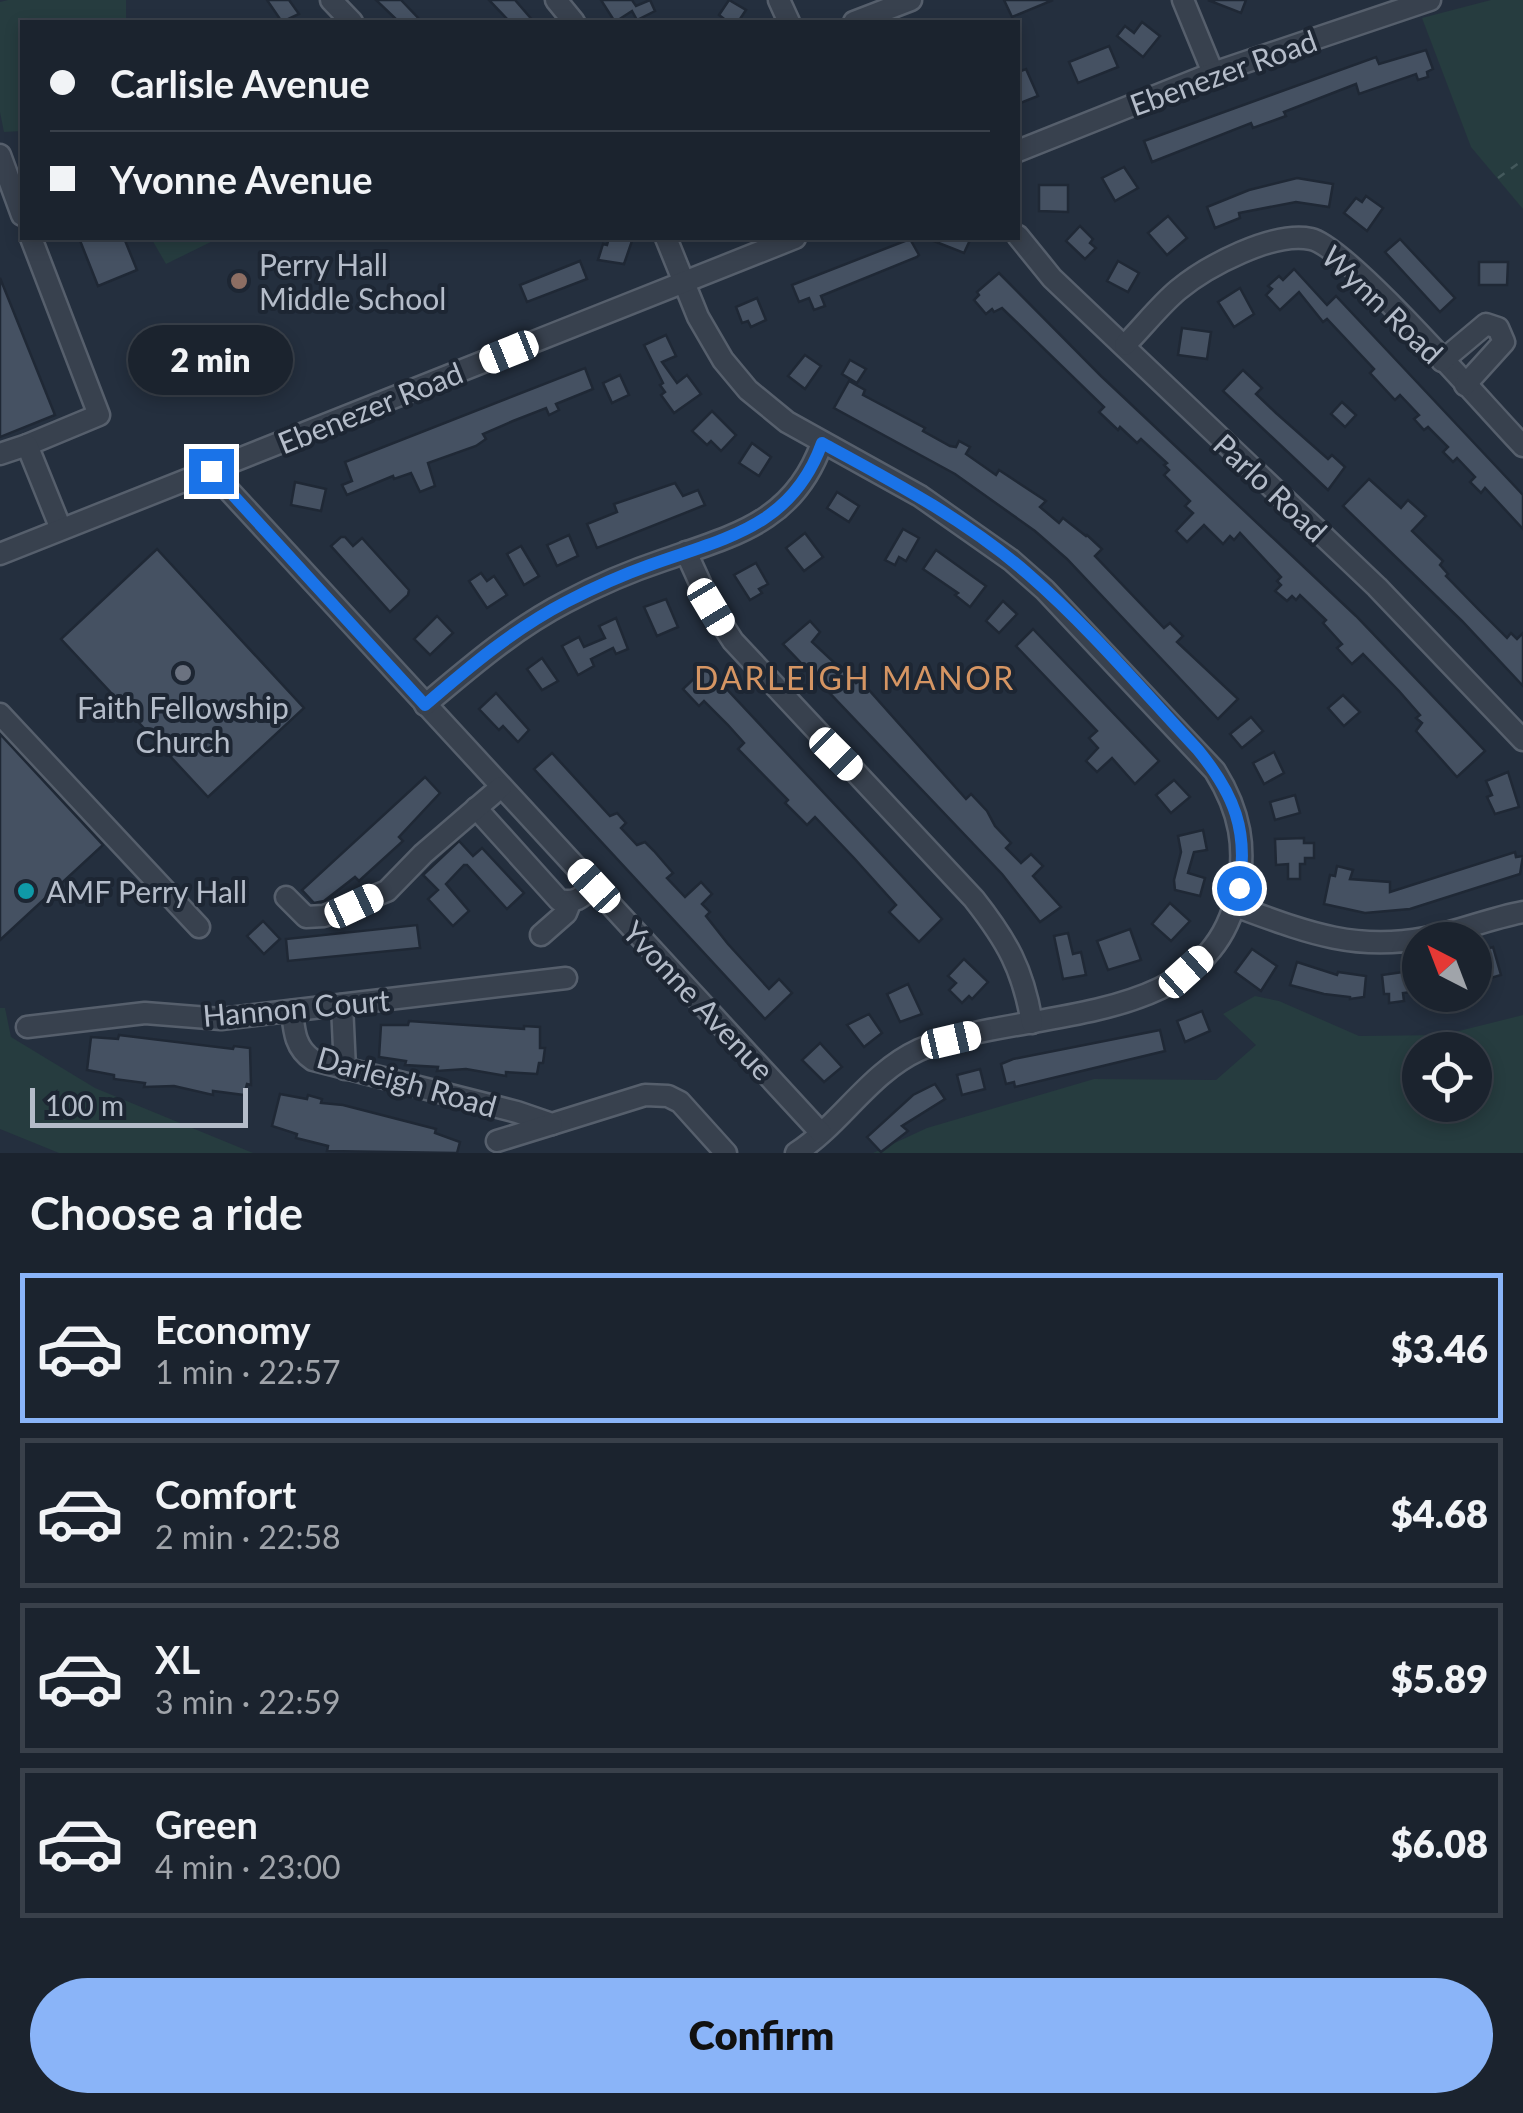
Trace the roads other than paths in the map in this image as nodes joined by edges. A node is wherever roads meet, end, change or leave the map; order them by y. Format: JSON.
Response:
{"nodes":[{"id":1,"x":332,"y":0,"type":"edge"},
{"id":2,"x":556,"y":0,"type":"edge"},
{"id":3,"x":911,"y":0,"type":"edge"},
{"id":4,"x":1183,"y":0,"type":"edge"},
{"id":5,"x":1430,"y":0,"type":"edge"},
{"id":6,"x":350,"y":20,"type":"edge"},
{"id":7,"x":572,"y":20,"type":"edge"},
{"id":8,"x":859,"y":20,"type":"edge"},
{"id":9,"x":1214,"y":73,"type":"junction"},
{"id":10,"x":1020,"y":150,"type":"edge"},
{"id":11,"x":0,"y":155,"type":"edge"},
{"id":12,"x":20,"y":210,"type":"edge"},
{"id":13,"x":1020,"y":238,"type":"edge"},
{"id":14,"x":32,"y":240,"type":"edge"},
{"id":15,"x":667,"y":240,"type":"edge"},
{"id":16,"x":790,"y":240,"type":"edge"},
{"id":17,"x":684,"y":281,"type":"junction"},
{"id":18,"x":1125,"y":346,"type":"junction"},
{"id":19,"x":1442,"y":360,"type":"junction"},
{"id":20,"x":1465,"y":384,"type":"junction"},
{"id":21,"x":822,"y":443,"type":"junction"},
{"id":22,"x":27,"y":445,"type":"junction"},
{"id":23,"x":1523,"y":446,"type":"edge"},
{"id":24,"x":0,"y":454,"type":"edge"},
{"id":25,"x":211,"y":471,"type":"junction"},
{"id":26,"x":60,"y":529,"type":"junction"},
{"id":27,"x":686,"y":552,"type":"junction"},
{"id":28,"x":0,"y":554,"type":"edge"},
{"id":29,"x":425,"y":705,"type":"junction"},
{"id":30,"x":0,"y":714,"type":"edge"},
{"id":31,"x":1523,"y":740,"type":"edge"},
{"id":32,"x":501,"y":787,"type":"junction"},
{"id":33,"x":476,"y":808,"type":"junction"},
{"id":34,"x":594,"y":886,"type":"junction"},
{"id":35,"x":286,"y":897,"type":"dead end"},
{"id":36,"x":570,"y":903,"type":"junction"},
{"id":37,"x":1235,"y":906,"type":"junction"},
{"id":38,"x":1523,"y":912,"type":"edge"},
{"id":39,"x":198,"y":927,"type":"dead end"},
{"id":40,"x":541,"y":935,"type":"dead end"},
{"id":41,"x":566,"y":978,"type":"dead end"},
{"id":42,"x":342,"y":1005,"type":"junction"},
{"id":43,"x":292,"y":1010,"type":"junction"},
{"id":44,"x":1032,"y":1022,"type":"junction"},
{"id":45,"x":27,"y":1027,"type":"dead end"},
{"id":46,"x":346,"y":1069,"type":"junction"},
{"id":47,"x":552,"y":1124,"type":"junction"},
{"id":48,"x":821,"y":1133,"type":"junction"},
{"id":49,"x":498,"y":1141,"type":"dead end"},
{"id":50,"x":726,"y":1153,"type":"edge"},
{"id":51,"x":796,"y":1153,"type":"edge"}],
"edges":[{"from":1,"to":6,"type":"street"},
{"from":2,"to":7,"type":"street"},
{"from":3,"to":8,"type":"street"},
{"from":4,"to":9,"type":"street"},
{"from":5,"to":9,"type":"street","name":"Ebenezer Road"},
{"from":9,"to":10,"type":"street","name":"Ebenezer Road"},
{"from":11,"to":12,"type":"street"},
{"from":13,"to":18,"type":"street","name":"Parlo Road"},
{"from":14,"to":22,"type":"street"},
{"from":15,"to":17,"type":"street"},
{"from":16,"to":17,"type":"street","name":"Ebenezer Road"},
{"from":17,"to":21,"type":"street"},
{"from":17,"to":25,"type":"street","name":"Ebenezer Road"},
{"from":18,"to":19,"type":"street","name":"Wynn Road"},
{"from":18,"to":31,"type":"street","name":"Parlo Road"},
{"from":19,"to":20,"type":"street","name":"Wynn Road"},
{"from":19,"to":20,"type":"street"},
{"from":20,"to":23,"type":"street","name":"Wynn Road"},
{"from":21,"to":27,"type":"street"},
{"from":21,"to":37,"type":"street"},
{"from":22,"to":24,"type":"street"},
{"from":22,"to":26,"type":"street"},
{"from":25,"to":26,"type":"street","name":"Ebenezer Road"},
{"from":25,"to":29,"type":"street","name":"Yvonne Avenue"},
{"from":26,"to":28,"type":"street","name":"Ebenezer Road"},
{"from":27,"to":29,"type":"street"},
{"from":27,"to":44,"type":"street"},
{"from":29,"to":32,"type":"street","name":"Yvonne Avenue"},
{"from":30,"to":39,"type":"street"},
{"from":32,"to":33,"type":"street"},
{"from":32,"to":34,"type":"street","name":"Yvonne Avenue"},
{"from":33,"to":35,"type":"street"},
{"from":33,"to":36,"type":"street"},
{"from":34,"to":36,"type":"street"},
{"from":34,"to":48,"type":"street","name":"Yvonne Avenue"},
{"from":36,"to":40,"type":"street"},
{"from":37,"to":38,"type":"street"},
{"from":37,"to":44,"type":"street"},
{"from":41,"to":42,"type":"street","name":"Hannon Court"},
{"from":42,"to":43,"type":"street","name":"Hannon Court"},
{"from":42,"to":46,"type":"street"},
{"from":43,"to":45,"type":"street","name":"Hannon Court"},
{"from":43,"to":46,"type":"street","name":"Darleigh Road"},
{"from":44,"to":48,"type":"street"},
{"from":46,"to":47,"type":"street","name":"Darleigh Road"},
{"from":47,"to":49,"type":"street","name":"Darleigh Road"},
{"from":47,"to":50,"type":"street","name":"Darleigh Road"},
{"from":48,"to":51,"type":"street"}]}
